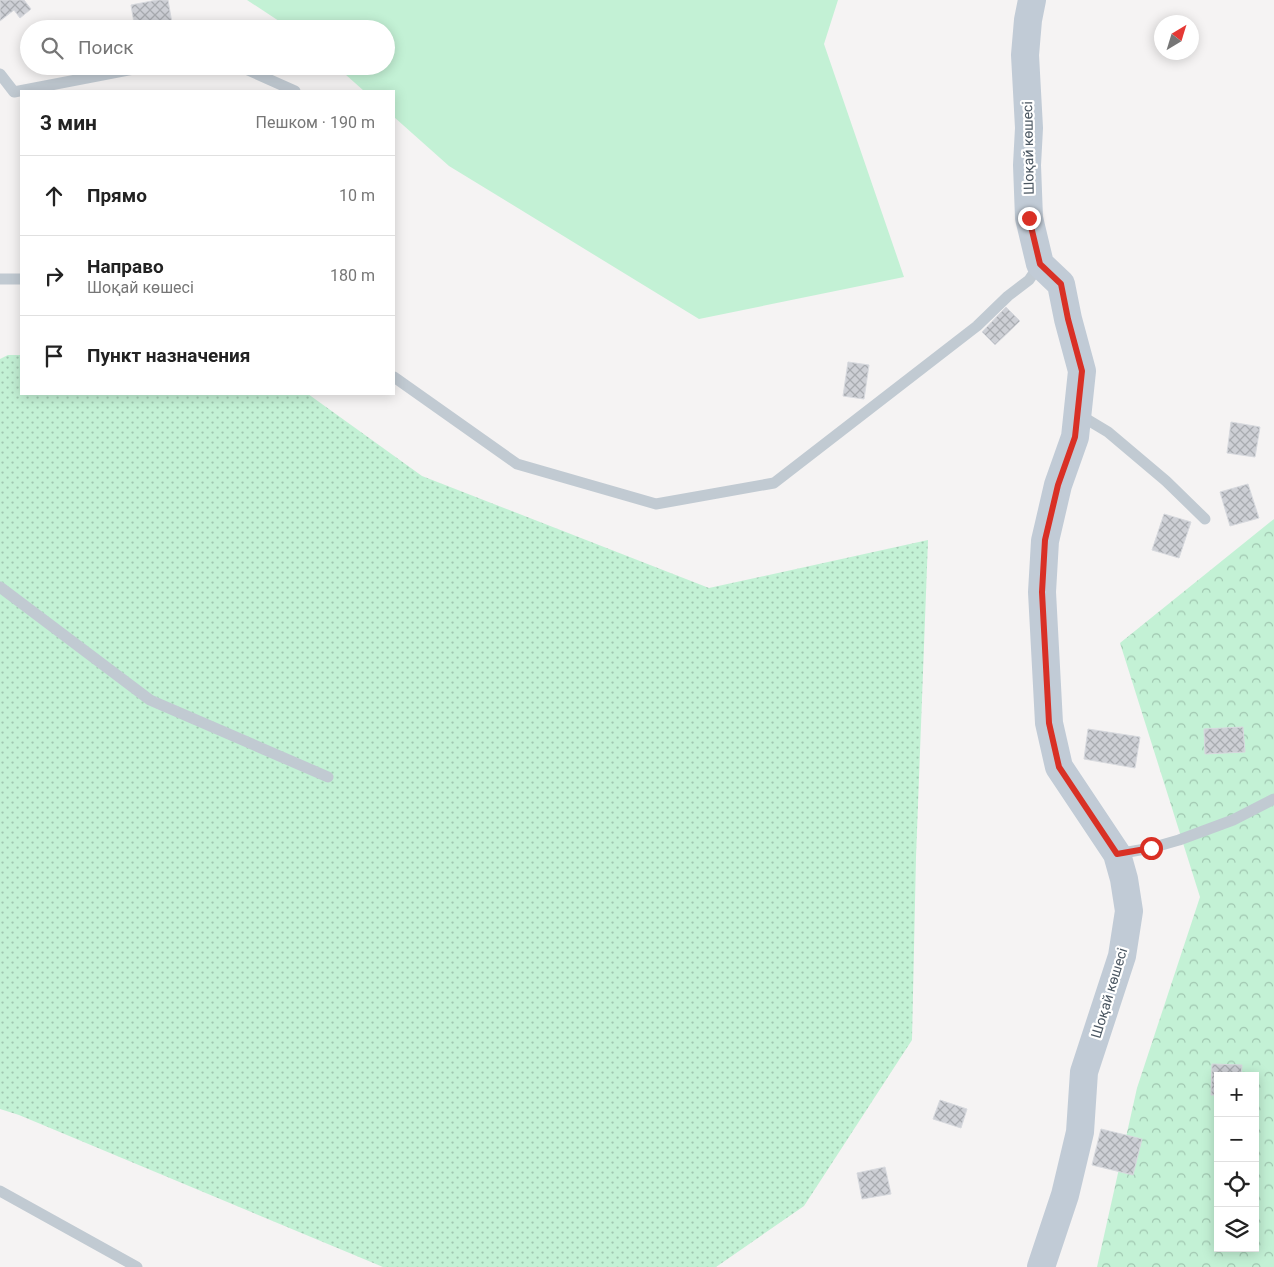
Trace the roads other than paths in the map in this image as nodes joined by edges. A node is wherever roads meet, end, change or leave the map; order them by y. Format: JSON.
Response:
{"nodes":[{"id":1,"x":1032,"y":0,"type":"edge"},
{"id":2,"x":0,"y":74,"type":"edge"},
{"id":3,"x":102,"y":75,"type":"edge"},
{"id":4,"x":259,"y":75,"type":"edge"},
{"id":5,"x":24,"y":90,"type":"edge"},
{"id":6,"x":293,"y":90,"type":"edge"},
{"id":7,"x":20,"y":91,"type":"edge"},
{"id":8,"x":1040,"y":264,"type":"junction"},
{"id":9,"x":0,"y":279,"type":"edge"},
{"id":10,"x":20,"y":279,"type":"edge"},
{"id":11,"x":395,"y":378,"type":"edge"},
{"id":12,"x":1078,"y":414,"type":"junction"},
{"id":13,"x":1205,"y":519,"type":"dead end"},
{"id":14,"x":0,"y":587,"type":"edge"},
{"id":15,"x":328,"y":777,"type":"dead end"},
{"id":16,"x":1274,"y":799,"type":"edge"},
{"id":17,"x":1117,"y":854,"type":"junction"},
{"id":18,"x":0,"y":1191,"type":"edge"},
{"id":19,"x":137,"y":1267,"type":"edge"},
{"id":20,"x":1041,"y":1267,"type":"edge"}],
"edges":[{"from":1,"to":8,"type":"street","name":"Шоқай көшесі"},
{"from":2,"to":7,"type":"lane"},
{"from":3,"to":5,"type":"lane"},
{"from":4,"to":6,"type":"lane"},
{"from":8,"to":11,"type":"lane"},
{"from":8,"to":12,"type":"street","name":"Шоқай көшесі"},
{"from":9,"to":10,"type":"lane"},
{"from":12,"to":13,"type":"lane"},
{"from":12,"to":17,"type":"street","name":"Шоқай көшесі"},
{"from":14,"to":15,"type":"lane"},
{"from":16,"to":17,"type":"lane"},
{"from":17,"to":20,"type":"street","name":"Шоқай көшесі"},
{"from":18,"to":19,"type":"lane"}]}
